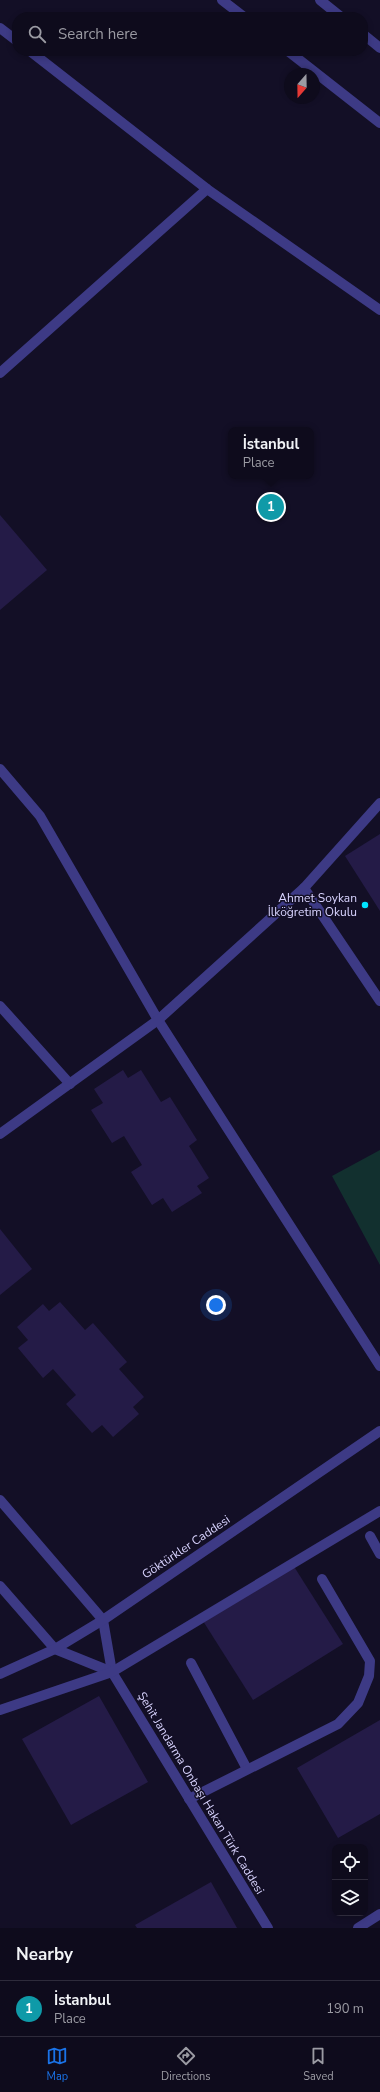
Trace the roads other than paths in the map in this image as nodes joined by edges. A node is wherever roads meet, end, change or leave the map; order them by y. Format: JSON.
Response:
{"nodes":[{"id":1,"x":222,"y":0,"type":"edge"},
{"id":2,"x":320,"y":0,"type":"edge"},
{"id":3,"x":238,"y":12,"type":"edge"},
{"id":4,"x":335,"y":12,"type":"edge"},
{"id":5,"x":0,"y":28,"type":"edge"},
{"id":6,"x":12,"y":37,"type":"edge"},
{"id":7,"x":368,"y":38,"type":"edge"},
{"id":8,"x":380,"y":48,"type":"edge"},
{"id":9,"x":36,"y":56,"type":"edge"},
{"id":10,"x":294,"y":56,"type":"edge"},
{"id":11,"x":380,"y":123,"type":"edge"},
{"id":12,"x":207,"y":189,"type":"junction"},
{"id":13,"x":380,"y":310,"type":"edge"},
{"id":14,"x":0,"y":373,"type":"edge"},
{"id":15,"x":0,"y":769,"type":"edge"},
{"id":16,"x":380,"y":803,"type":"edge"},
{"id":17,"x":304,"y":888,"type":"junction"},
{"id":18,"x":380,"y":1001,"type":"edge"},
{"id":19,"x":0,"y":1006,"type":"edge"},
{"id":20,"x":158,"y":1020,"type":"junction"},
{"id":21,"x":70,"y":1084,"type":"junction"},
{"id":22,"x":0,"y":1134,"type":"edge"},
{"id":23,"x":380,"y":1366,"type":"edge"},
{"id":24,"x":380,"y":1431,"type":"edge"},
{"id":25,"x":0,"y":1500,"type":"edge"},
{"id":26,"x":380,"y":1511,"type":"edge"},
{"id":27,"x":370,"y":1536,"type":"dead end"},
{"id":28,"x":380,"y":1554,"type":"edge"},
{"id":29,"x":322,"y":1579,"type":"dead end"},
{"id":30,"x":0,"y":1586,"type":"edge"},
{"id":31,"x":103,"y":1620,"type":"junction"},
{"id":32,"x":55,"y":1649,"type":"junction"},
{"id":33,"x":191,"y":1663,"type":"dead end"},
{"id":34,"x":112,"y":1672,"type":"junction"},
{"id":35,"x":0,"y":1674,"type":"edge"},
{"id":36,"x":0,"y":1710,"type":"edge"},
{"id":37,"x":248,"y":1770,"type":"junction"},
{"id":38,"x":189,"y":1799,"type":"junction"},
{"id":39,"x":380,"y":1914,"type":"edge"},
{"id":40,"x":268,"y":1928,"type":"edge"},
{"id":41,"x":358,"y":1928,"type":"edge"}],
"edges":[{"from":1,"to":3,"type":"street"},
{"from":2,"to":4,"type":"street"},
{"from":5,"to":6,"type":"street"},
{"from":7,"to":8,"type":"street"},
{"from":9,"to":12,"type":"street"},
{"from":10,"to":11,"type":"street"},
{"from":12,"to":13,"type":"street"},
{"from":12,"to":14,"type":"street"},
{"from":15,"to":20,"type":"street"},
{"from":16,"to":17,"type":"street"},
{"from":17,"to":18,"type":"street"},
{"from":17,"to":20,"type":"street"},
{"from":19,"to":21,"type":"street"},
{"from":20,"to":21,"type":"street"},
{"from":20,"to":23,"type":"street"},
{"from":21,"to":22,"type":"street"},
{"from":24,"to":31,"type":"street","name":"Göktürkler Caddesi"},
{"from":25,"to":31,"type":"street"},
{"from":26,"to":34,"type":"street"},
{"from":27,"to":28,"type":"street"},
{"from":29,"to":37,"type":"street"},
{"from":30,"to":32,"type":"street"},
{"from":31,"to":32,"type":"street","name":"Göktürkler Caddesi"},
{"from":31,"to":34,"type":"street","name":"Şehit Jandarma Onbaşı Hakan Türk Caddesi"},
{"from":32,"to":34,"type":"street"},
{"from":32,"to":35,"type":"street","name":"Göktürkler Caddesi"},
{"from":33,"to":37,"type":"street"},
{"from":34,"to":36,"type":"street"},
{"from":34,"to":38,"type":"street","name":"Şehit Jandarma Onbaşı Hakan Türk Caddesi"},
{"from":37,"to":38,"type":"street"},
{"from":38,"to":40,"type":"street","name":"Şehit Jandarma Onbaşı Hakan Türk Caddesi"},
{"from":39,"to":41,"type":"street"}]}
